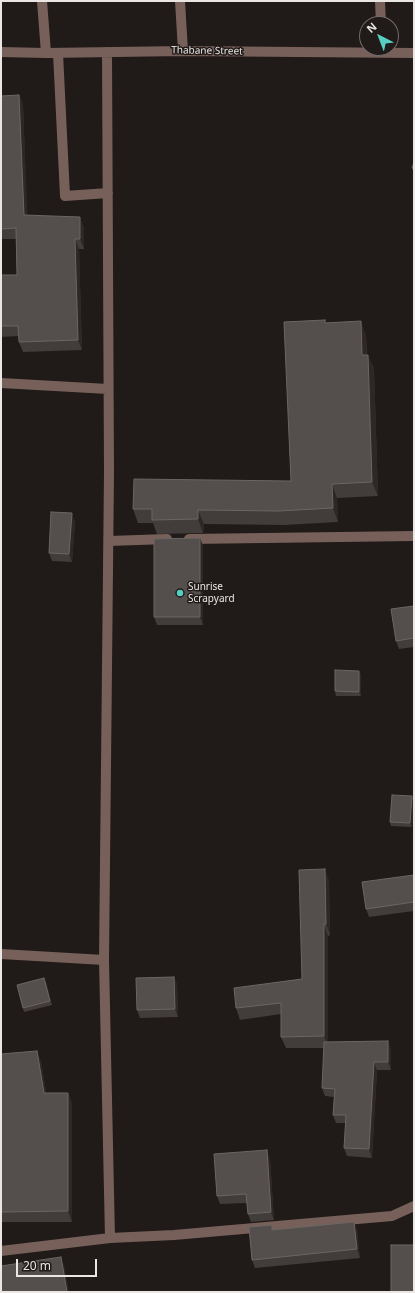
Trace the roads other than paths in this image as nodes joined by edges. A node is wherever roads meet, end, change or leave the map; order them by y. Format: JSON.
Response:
{"nodes":[{"id":1,"x":42,"y":1,"type":"edge"},
{"id":2,"x":180,"y":1,"type":"edge"},
{"id":3,"x":380,"y":1,"type":"edge"},
{"id":4,"x":381,"y":16,"type":"edge"},
{"id":5,"x":183,"y":51,"type":"junction"},
{"id":6,"x":359,"y":51,"type":"edge"},
{"id":7,"x":1,"y":52,"type":"edge"},
{"id":8,"x":107,"y":52,"type":"junction"},
{"id":9,"x":399,"y":52,"type":"edge"},
{"id":10,"x":414,"y":52,"type":"edge"},
{"id":11,"x":46,"y":53,"type":"junction"},
{"id":12,"x":58,"y":53,"type":"junction"},
{"id":13,"x":108,"y":192,"type":"junction"},
{"id":14,"x":1,"y":383,"type":"edge"},
{"id":15,"x":108,"y":389,"type":"junction"},
{"id":16,"x":414,"y":536,"type":"edge"},
{"id":17,"x":109,"y":541,"type":"junction"},
{"id":18,"x":1,"y":954,"type":"edge"},
{"id":19,"x":104,"y":960,"type":"junction"},
{"id":20,"x":412,"y":1206,"type":"edge"},
{"id":21,"x":110,"y":1238,"type":"junction"},
{"id":22,"x":1,"y":1251,"type":"edge"}],
"edges":[{"from":1,"to":11,"type":"street"},
{"from":2,"to":5,"type":"street"},
{"from":3,"to":4,"type":"street"},
{"from":5,"to":6,"type":"street","name":"Thabane Street"},
{"from":5,"to":8,"type":"street","name":"Thabane Street"},
{"from":7,"to":11,"type":"street","name":"Thabane Street"},
{"from":8,"to":12,"type":"street","name":"Thabane Street"},
{"from":8,"to":13,"type":"street"},
{"from":9,"to":10,"type":"street","name":"Thabane Street"},
{"from":11,"to":12,"type":"street","name":"Thabane Street"},
{"from":12,"to":13,"type":"street"},
{"from":13,"to":15,"type":"street"},
{"from":14,"to":15,"type":"street"},
{"from":15,"to":17,"type":"street"},
{"from":16,"to":17,"type":"street"},
{"from":17,"to":19,"type":"street"},
{"from":18,"to":19,"type":"street"},
{"from":19,"to":21,"type":"street"},
{"from":20,"to":21,"type":"street"},
{"from":21,"to":22,"type":"street"}]}
